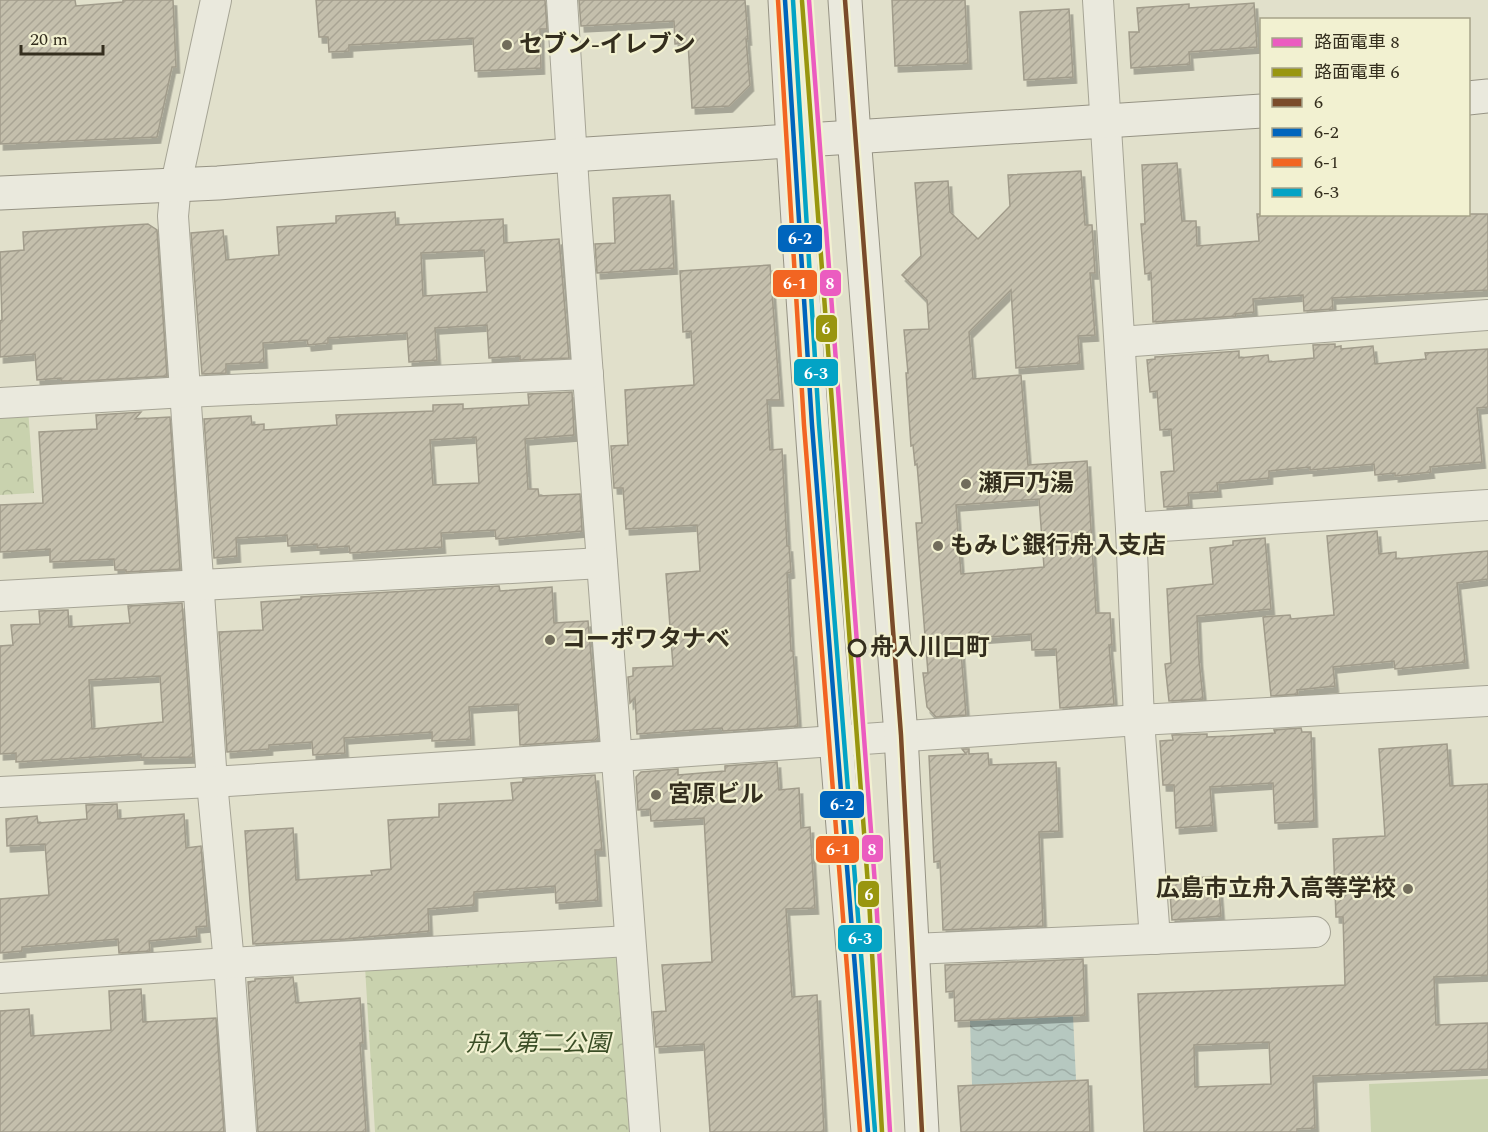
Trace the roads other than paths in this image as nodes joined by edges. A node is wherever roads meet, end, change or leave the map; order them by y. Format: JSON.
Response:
{"nodes":[{"id":1,"x":216,"y":0,"type":"edge"},
{"id":2,"x":562,"y":0,"type":"edge"},
{"id":3,"x":785,"y":0,"type":"edge"},
{"id":4,"x":845,"y":0,"type":"edge"},
{"id":5,"x":1098,"y":0,"type":"edge"},
{"id":6,"x":1488,"y":96,"type":"edge"},
{"id":7,"x":1470,"y":98,"type":"edge"},
{"id":8,"x":1260,"y":111,"type":"edge"},
{"id":9,"x":1105,"y":121,"type":"junction"},
{"id":10,"x":854,"y":136,"type":"junction"},
{"id":11,"x":792,"y":140,"type":"junction"},
{"id":12,"x":572,"y":155,"type":"junction"},
{"id":13,"x":176,"y":184,"type":"junction"},
{"id":14,"x":0,"y":192,"type":"edge"},
{"id":15,"x":1488,"y":315,"type":"edge"},
{"id":16,"x":1120,"y":342,"type":"junction"},
{"id":17,"x":588,"y":374,"type":"junction"},
{"id":18,"x":185,"y":392,"type":"junction"},
{"id":19,"x":0,"y":403,"type":"edge"},
{"id":20,"x":1488,"y":505,"type":"edge"},
{"id":21,"x":1131,"y":528,"type":"junction"},
{"id":22,"x":602,"y":563,"type":"junction"},
{"id":23,"x":199,"y":583,"type":"junction"},
{"id":24,"x":0,"y":596,"type":"edge"},
{"id":25,"x":1488,"y":702,"type":"edge"},
{"id":26,"x":1139,"y":720,"type":"junction"},
{"id":27,"x":901,"y":735,"type":"junction"},
{"id":28,"x":836,"y":741,"type":"junction"},
{"id":29,"x":618,"y":756,"type":"junction"},
{"id":30,"x":212,"y":782,"type":"junction"},
{"id":31,"x":0,"y":792,"type":"edge"},
{"id":32,"x":1315,"y":932,"type":"dead end"},
{"id":33,"x":1155,"y":939,"type":"junction"},
{"id":34,"x":630,"y":941,"type":"junction"},
{"id":35,"x":912,"y":948,"type":"junction"},
{"id":36,"x":229,"y":963,"type":"junction"},
{"id":37,"x":0,"y":978,"type":"edge"},
{"id":38,"x":241,"y":1132,"type":"edge"},
{"id":39,"x":645,"y":1132,"type":"edge"},
{"id":40,"x":868,"y":1132,"type":"edge"},
{"id":41,"x":922,"y":1132,"type":"edge"}],
"edges":[{"from":1,"to":13,"type":"street"},
{"from":2,"to":12,"type":"street"},
{"from":3,"to":11,"type":"street"},
{"from":4,"to":10,"type":"street"},
{"from":5,"to":9,"type":"street"},
{"from":6,"to":7,"type":"street"},
{"from":8,"to":9,"type":"street"},
{"from":9,"to":10,"type":"street"},
{"from":9,"to":16,"type":"street"},
{"from":10,"to":11,"type":"street"},
{"from":10,"to":27,"type":"street"},
{"from":11,"to":12,"type":"street"},
{"from":11,"to":28,"type":"street"},
{"from":12,"to":13,"type":"street"},
{"from":12,"to":17,"type":"street"},
{"from":13,"to":14,"type":"street"},
{"from":13,"to":18,"type":"street"},
{"from":15,"to":16,"type":"street"},
{"from":16,"to":21,"type":"street"},
{"from":17,"to":18,"type":"street"},
{"from":17,"to":22,"type":"street"},
{"from":18,"to":19,"type":"street"},
{"from":18,"to":23,"type":"street"},
{"from":20,"to":21,"type":"street"},
{"from":21,"to":26,"type":"street"},
{"from":22,"to":23,"type":"street"},
{"from":22,"to":29,"type":"street"},
{"from":23,"to":24,"type":"street"},
{"from":23,"to":30,"type":"street"},
{"from":25,"to":26,"type":"street"},
{"from":26,"to":27,"type":"street"},
{"from":26,"to":33,"type":"street"},
{"from":27,"to":28,"type":"street"},
{"from":27,"to":35,"type":"street"},
{"from":28,"to":29,"type":"street"},
{"from":28,"to":40,"type":"street"},
{"from":29,"to":30,"type":"street"},
{"from":29,"to":34,"type":"street"},
{"from":30,"to":31,"type":"street"},
{"from":30,"to":36,"type":"street"},
{"from":32,"to":33,"type":"street"},
{"from":33,"to":35,"type":"street"},
{"from":34,"to":36,"type":"street"},
{"from":34,"to":39,"type":"street"},
{"from":35,"to":41,"type":"street"},
{"from":36,"to":37,"type":"street"},
{"from":36,"to":38,"type":"street"}]}
